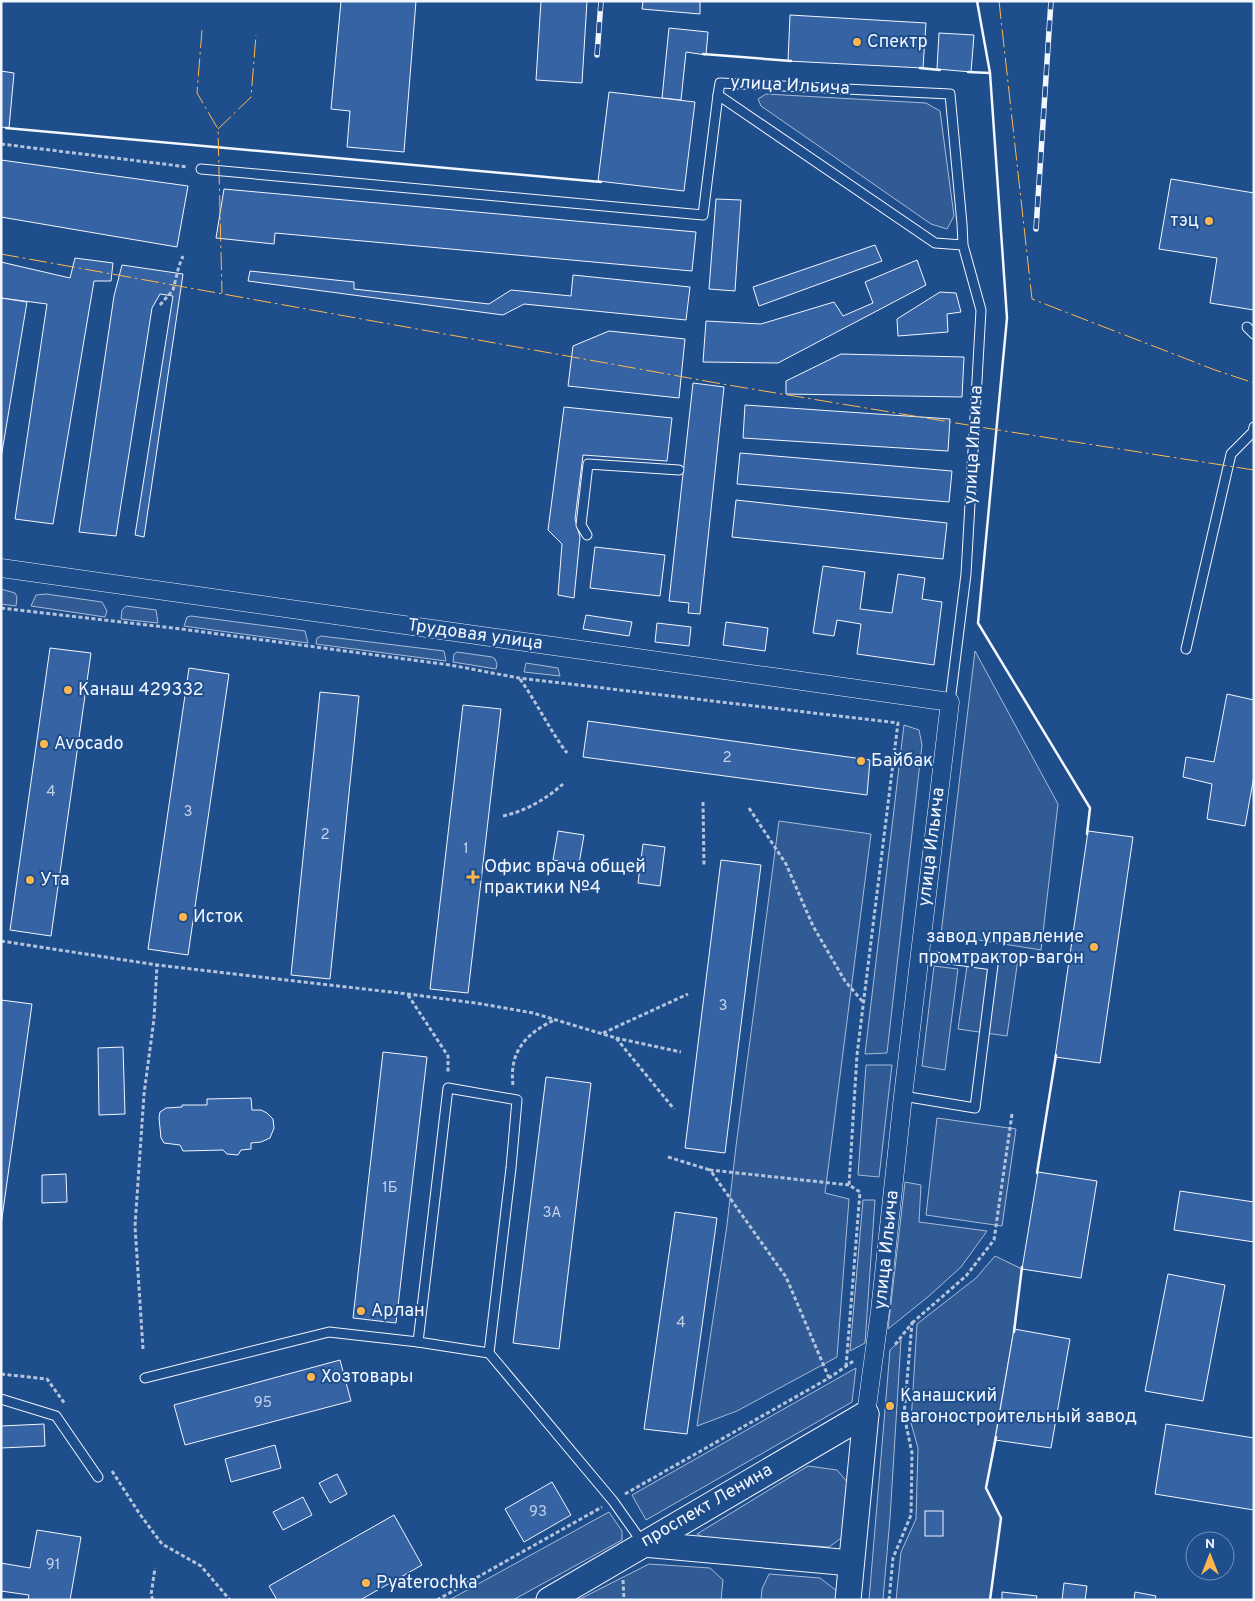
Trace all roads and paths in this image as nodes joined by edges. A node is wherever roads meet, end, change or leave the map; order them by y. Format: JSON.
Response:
{"nodes":[{"id":1,"x":718,"y":95,"type":"junction"},
{"id":2,"x":1,"y":144,"type":"edge"},
{"id":3,"x":201,"y":169,"type":"joint"},
{"id":4,"x":963,"y":245,"type":"junction"},
{"id":5,"x":183,"y":256,"type":"dead end"},
{"id":6,"x":160,"y":306,"type":"dead end"},
{"id":7,"x":1247,"y":326,"type":"dead end"},
{"id":8,"x":1254,"y":334,"type":"edge"},
{"id":9,"x":1254,"y":427,"type":"edge"},
{"id":10,"x":679,"y":470,"type":"dead end"},
{"id":11,"x":587,"y":536,"type":"dead end"},
{"id":12,"x":1,"y":568,"type":"edge"},
{"id":13,"x":1,"y":608,"type":"edge"},
{"id":14,"x":1186,"y":650,"type":"dead end"},
{"id":15,"x":519,"y":678,"type":"junction"},
{"id":16,"x":950,"y":702,"type":"junction"},
{"id":17,"x":567,"y":753,"type":"dead end"},
{"id":18,"x":563,"y":784,"type":"dead end"},
{"id":19,"x":703,"y":802,"type":"dead end"},
{"id":20,"x":749,"y":808,"type":"dead end"},
{"id":21,"x":504,"y":816,"type":"dead end"},
{"id":22,"x":704,"y":866,"type":"dead end"},
{"id":23,"x":1,"y":941,"type":"edge"},
{"id":24,"x":920,"y":955,"type":"junction"},
{"id":25,"x":156,"y":965,"type":"junction"},
{"id":26,"x":408,"y":994,"type":"junction"},
{"id":27,"x":688,"y":994,"type":"dead end"},
{"id":28,"x":863,"y":1003,"type":"junction"},
{"id":29,"x":555,"y":1020,"type":"junction"},
{"id":30,"x":602,"y":1034,"type":"junction"},
{"id":31,"x":616,"y":1038,"type":"junction"},
{"id":32,"x":681,"y":1052,"type":"dead end"},
{"id":33,"x":448,"y":1088,"type":"junction"},
{"id":34,"x":903,"y":1096,"type":"junction"},
{"id":35,"x":516,"y":1100,"type":"junction"},
{"id":36,"x":674,"y":1110,"type":"dead end"},
{"id":37,"x":1012,"y":1114,"type":"dead end"},
{"id":38,"x":668,"y":1157,"type":"dead end"},
{"id":39,"x":710,"y":1170,"type":"junction"},
{"id":40,"x":848,"y":1185,"type":"junction"},
{"id":41,"x":912,"y":1323,"type":"junction"},
{"id":42,"x":418,"y":1342,"type":"junction"},
{"id":43,"x":143,"y":1349,"type":"dead end"},
{"id":44,"x":490,"y":1353,"type":"junction"},
{"id":45,"x":875,"y":1354,"type":"junction"},
{"id":46,"x":846,"y":1367,"type":"junction"},
{"id":47,"x":1,"y":1374,"type":"edge"},
{"id":48,"x":145,"y":1378,"type":"dead end"},
{"id":49,"x":830,"y":1378,"type":"junction"},
{"id":50,"x":1,"y":1399,"type":"edge"},
{"id":51,"x":70,"y":1411,"type":"dead end"},
{"id":52,"x":866,"y":1414,"type":"junction"},
{"id":53,"x":108,"y":1466,"type":"dead end"},
{"id":54,"x":98,"y":1477,"type":"dead end"},
{"id":55,"x":613,"y":1501,"type":"junction"},
{"id":56,"x":644,"y":1544,"type":"junction"},
{"id":57,"x":852,"y":1563,"type":"junction"},
{"id":58,"x":155,"y":1568,"type":"dead end"},
{"id":59,"x":153,"y":1600,"type":"edge"},
{"id":60,"x":230,"y":1600,"type":"edge"},
{"id":61,"x":437,"y":1600,"type":"edge"},
{"id":62,"x":549,"y":1600,"type":"edge"},
{"id":63,"x":848,"y":1600,"type":"edge"},
{"id":64,"x":889,"y":1600,"type":"edge"}],
"edges":[{"from":1,"to":3,"type":"lane"},
{"from":1,"to":4,"type":"lane","name":"улица Ильича"},
{"from":1,"to":4,"type":"lane","name":"улица Ильича"},
{"from":2,"to":3,"type":"path"},
{"from":4,"to":16,"type":"lane","name":"улица Ильича"},
{"from":5,"to":6,"type":"path"},
{"from":7,"to":8,"type":"lane"},
{"from":9,"to":14,"type":"lane"},
{"from":10,"to":11,"type":"lane"},
{"from":12,"to":16,"type":"street","name":"Трудовая улица"},
{"from":13,"to":15,"type":"path"},
{"from":15,"to":17,"type":"path"},
{"from":15,"to":28,"type":"path"},
{"from":16,"to":24,"type":"street","name":"улица Ильича"},
{"from":18,"to":21,"type":"path"},
{"from":19,"to":22,"type":"path"},
{"from":20,"to":28,"type":"path"},
{"from":23,"to":25,"type":"path"},
{"from":24,"to":34,"type":"street","name":"улица Ильича"},
{"from":24,"to":34,"type":"lane"},
{"from":25,"to":26,"type":"path"},
{"from":25,"to":43,"type":"path"},
{"from":26,"to":29,"type":"path"},
{"from":26,"to":33,"type":"path"},
{"from":27,"to":30,"type":"path"},
{"from":28,"to":40,"type":"path"},
{"from":29,"to":30,"type":"path"},
{"from":29,"to":35,"type":"path"},
{"from":30,"to":31,"type":"path"},
{"from":31,"to":32,"type":"path"},
{"from":31,"to":36,"type":"path"},
{"from":33,"to":35,"type":"lane"},
{"from":33,"to":42,"type":"lane"},
{"from":34,"to":45,"type":"street","name":"улица Ильича"},
{"from":35,"to":44,"type":"lane"},
{"from":37,"to":41,"type":"path"},
{"from":38,"to":39,"type":"path"},
{"from":39,"to":40,"type":"path"},
{"from":39,"to":49,"type":"path"},
{"from":40,"to":46,"type":"path"},
{"from":41,"to":45,"type":"path"},
{"from":41,"to":64,"type":"path"},
{"from":42,"to":44,"type":"lane"},
{"from":42,"to":48,"type":"lane"},
{"from":44,"to":55,"type":"lane"},
{"from":45,"to":46,"type":"path"},
{"from":45,"to":52,"type":"street","name":"улица Ильича"},
{"from":46,"to":49,"type":"path"},
{"from":47,"to":51,"type":"path"},
{"from":49,"to":55,"type":"path"},
{"from":50,"to":54,"type":"lane"},
{"from":52,"to":56,"type":"street","name":"проспект Ленина"},
{"from":52,"to":57,"type":"street","name":"улица Ильича"},
{"from":53,"to":60,"type":"path"},
{"from":55,"to":56,"type":"lane"},
{"from":55,"to":61,"type":"path"},
{"from":56,"to":57,"type":"street"},
{"from":56,"to":62,"type":"street","name":"проспект Ленина"},
{"from":57,"to":63,"type":"street","name":"улица Ильича"},
{"from":58,"to":59,"type":"path"}]}
